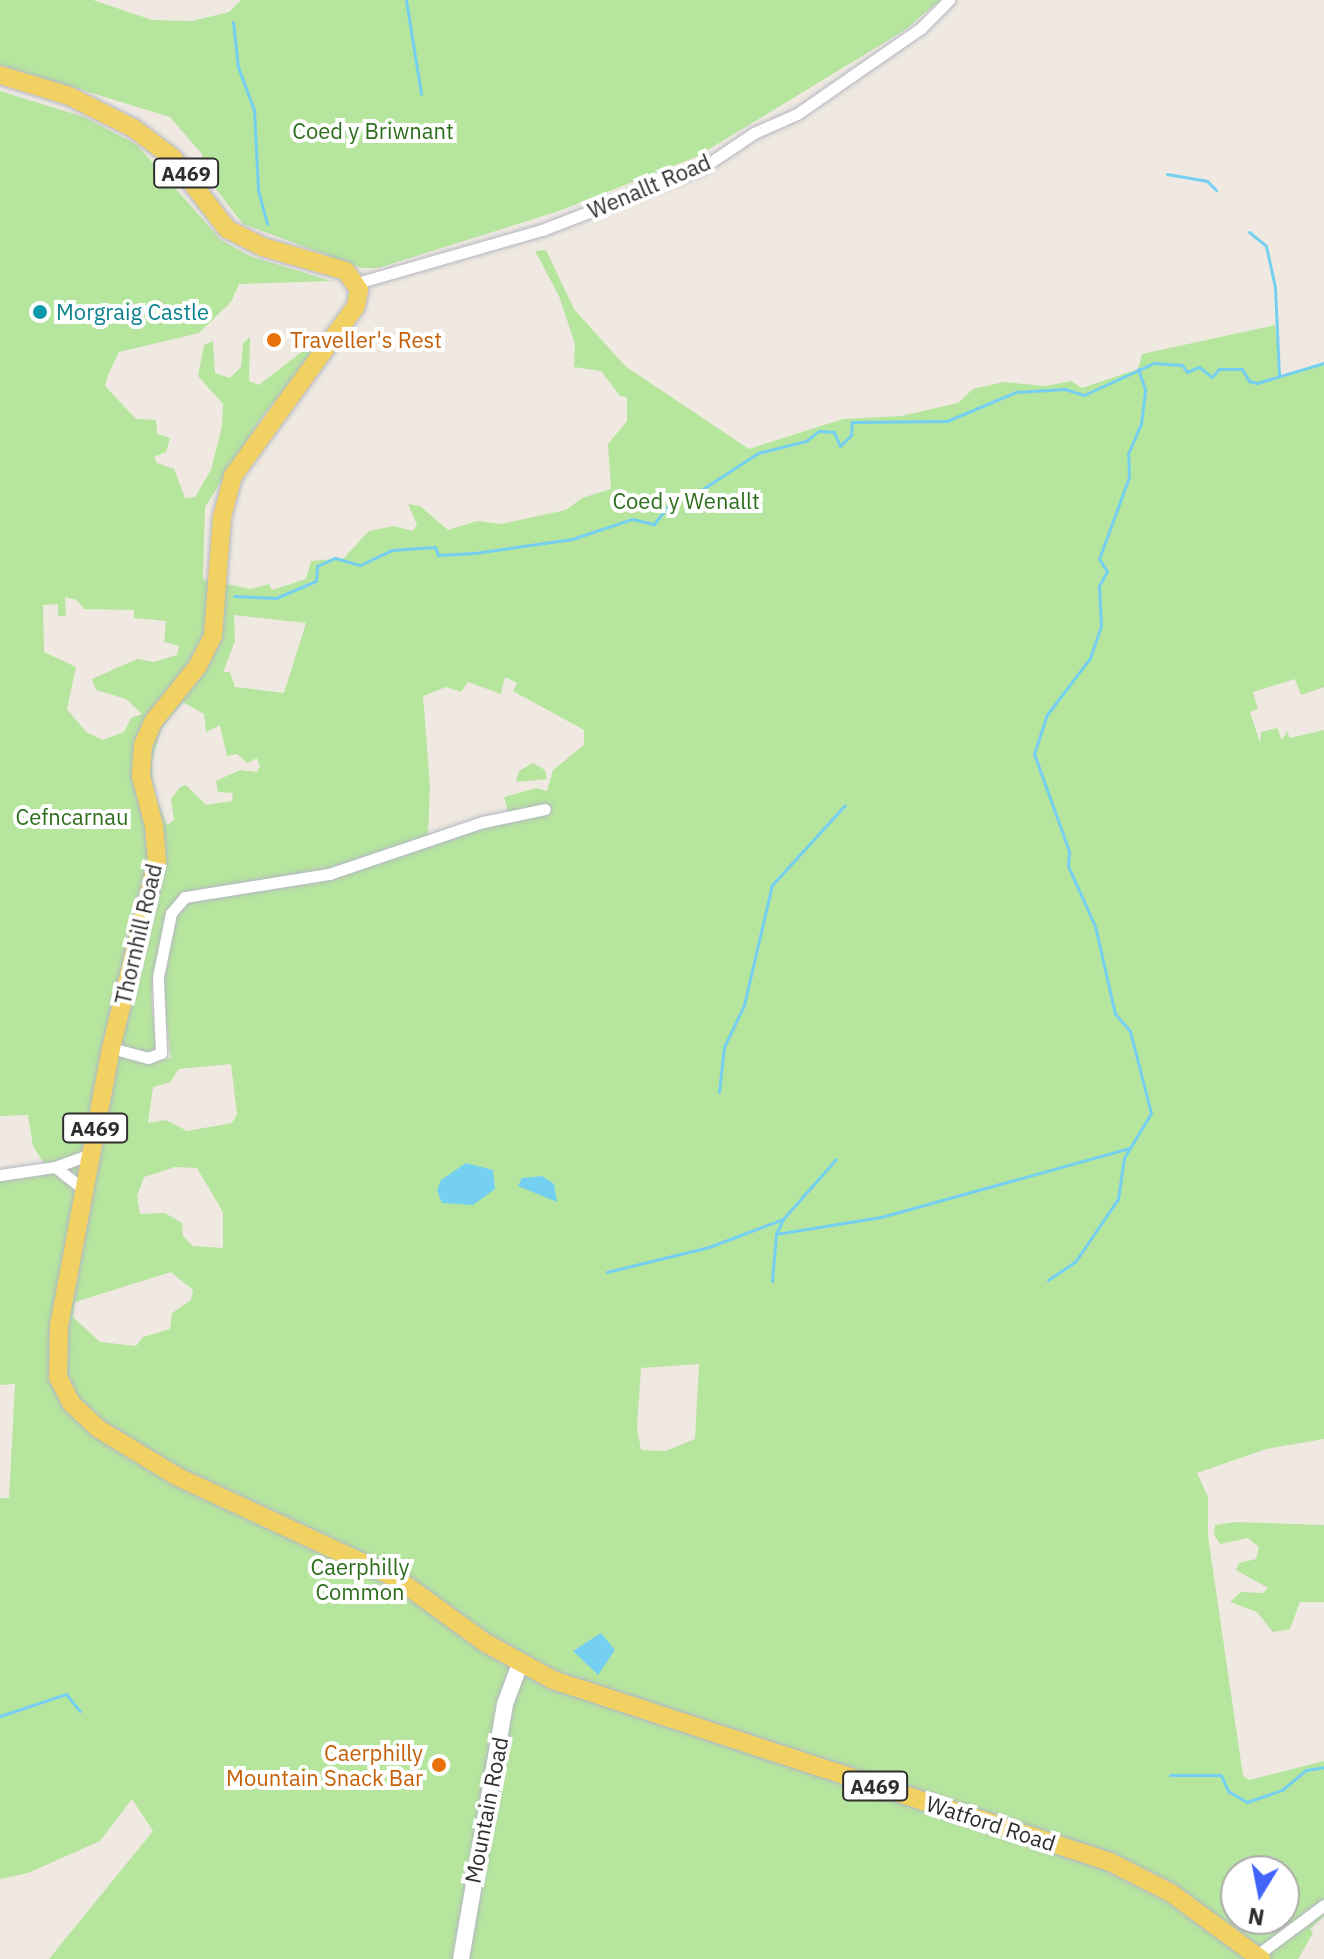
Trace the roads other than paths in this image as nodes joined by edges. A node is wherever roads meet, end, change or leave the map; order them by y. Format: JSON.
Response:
{"nodes":[{"id":1,"x":949,"y":0,"type":"edge"},
{"id":2,"x":0,"y":75,"type":"edge"},
{"id":3,"x":357,"y":283,"type":"junction"},
{"id":4,"x":545,"y":809,"type":"dead end"},
{"id":5,"x":111,"y":1048,"type":"junction"},
{"id":6,"x":90,"y":1154,"type":"junction"},
{"id":7,"x":55,"y":1167,"type":"junction"},
{"id":8,"x":0,"y":1175,"type":"edge"},
{"id":9,"x":83,"y":1189,"type":"junction"},
{"id":10,"x":520,"y":1664,"type":"junction"},
{"id":11,"x":1324,"y":1905,"type":"edge"},
{"id":12,"x":1259,"y":1957,"type":"edge"},
{"id":13,"x":461,"y":1959,"type":"edge"}],
"edges":[{"from":1,"to":3,"type":"street","name":"Wenallt Road"},
{"from":2,"to":3,"type":"main road","number":"A469"},
{"from":3,"to":5,"type":"main road","name":"Thornhill Road","number":"A469"},
{"from":4,"to":5,"type":"street"},
{"from":5,"to":6,"type":"main road","name":"Thornhill Road","number":"A469"},
{"from":6,"to":7,"type":"street"},
{"from":6,"to":9,"type":"main road","name":"Thornhill Road","number":"A469"},
{"from":7,"to":8,"type":"street"},
{"from":7,"to":9,"type":"street"},
{"from":9,"to":10,"type":"main road","name":"Thornhill Road","number":"A469"},
{"from":10,"to":12,"type":"main road","name":"Watford Road","number":"A469"},
{"from":10,"to":13,"type":"main road","name":"Mountain Road"},
{"from":11,"to":12,"type":"street"}]}
